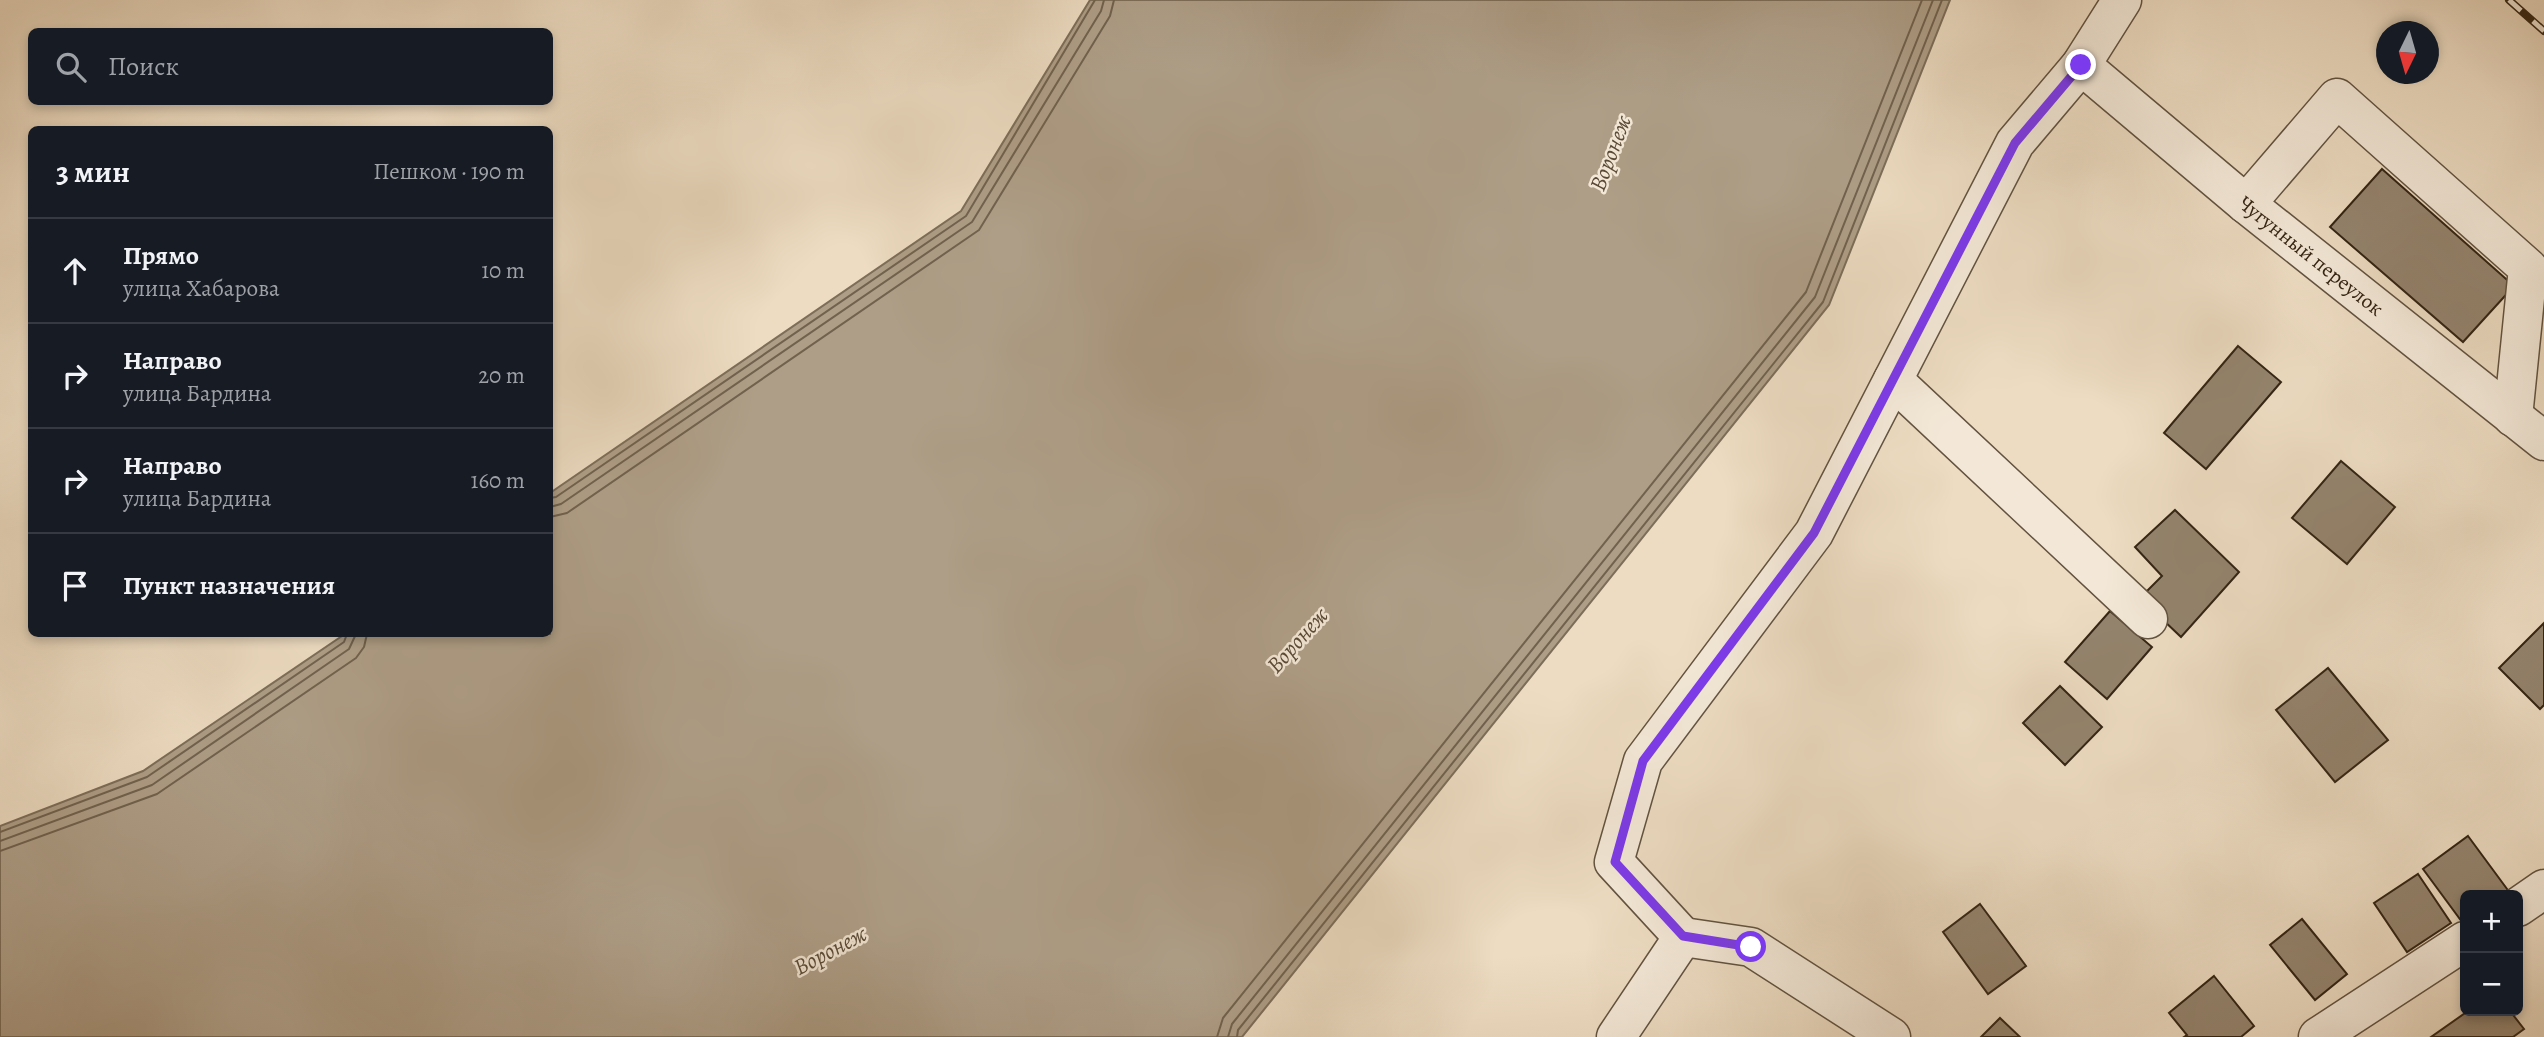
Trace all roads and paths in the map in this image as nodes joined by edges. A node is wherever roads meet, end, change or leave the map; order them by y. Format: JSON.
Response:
{"nodes":[{"id":1,"x":2122,"y":0,"type":"edge"},
{"id":2,"x":2081,"y":65,"type":"junction"},
{"id":3,"x":2246,"y":204,"type":"junction"},
{"id":4,"x":1893,"y":380,"type":"junction"},
{"id":5,"x":2513,"y":417,"type":"junction"},
{"id":6,"x":2544,"y":441,"type":"edge"},
{"id":7,"x":2148,"y":619,"type":"dead end"},
{"id":8,"x":2544,"y":890,"type":"edge"},
{"id":9,"x":2523,"y":903,"type":"edge"},
{"id":10,"x":1683,"y":936,"type":"junction"},
{"id":11,"x":2460,"y":944,"type":"edge"},
{"id":12,"x":1616,"y":1037,"type":"edge"},
{"id":13,"x":1891,"y":1037,"type":"edge"},
{"id":14,"x":2318,"y":1037,"type":"edge"}],
"edges":[{"from":1,"to":2,"type":"street"},
{"from":2,"to":3,"type":"street","name":"Чугунный переулок"},
{"from":2,"to":4,"type":"street"},
{"from":3,"to":5,"type":"street","name":"Чугунный переулок"},
{"from":3,"to":5,"type":"street"},
{"from":4,"to":7,"type":"street"},
{"from":4,"to":10,"type":"street"},
{"from":5,"to":6,"type":"street","name":"Чугунный переулок"},
{"from":8,"to":9,"type":"street"},
{"from":10,"to":12,"type":"street"},
{"from":10,"to":13,"type":"street"},
{"from":11,"to":14,"type":"street"}]}
